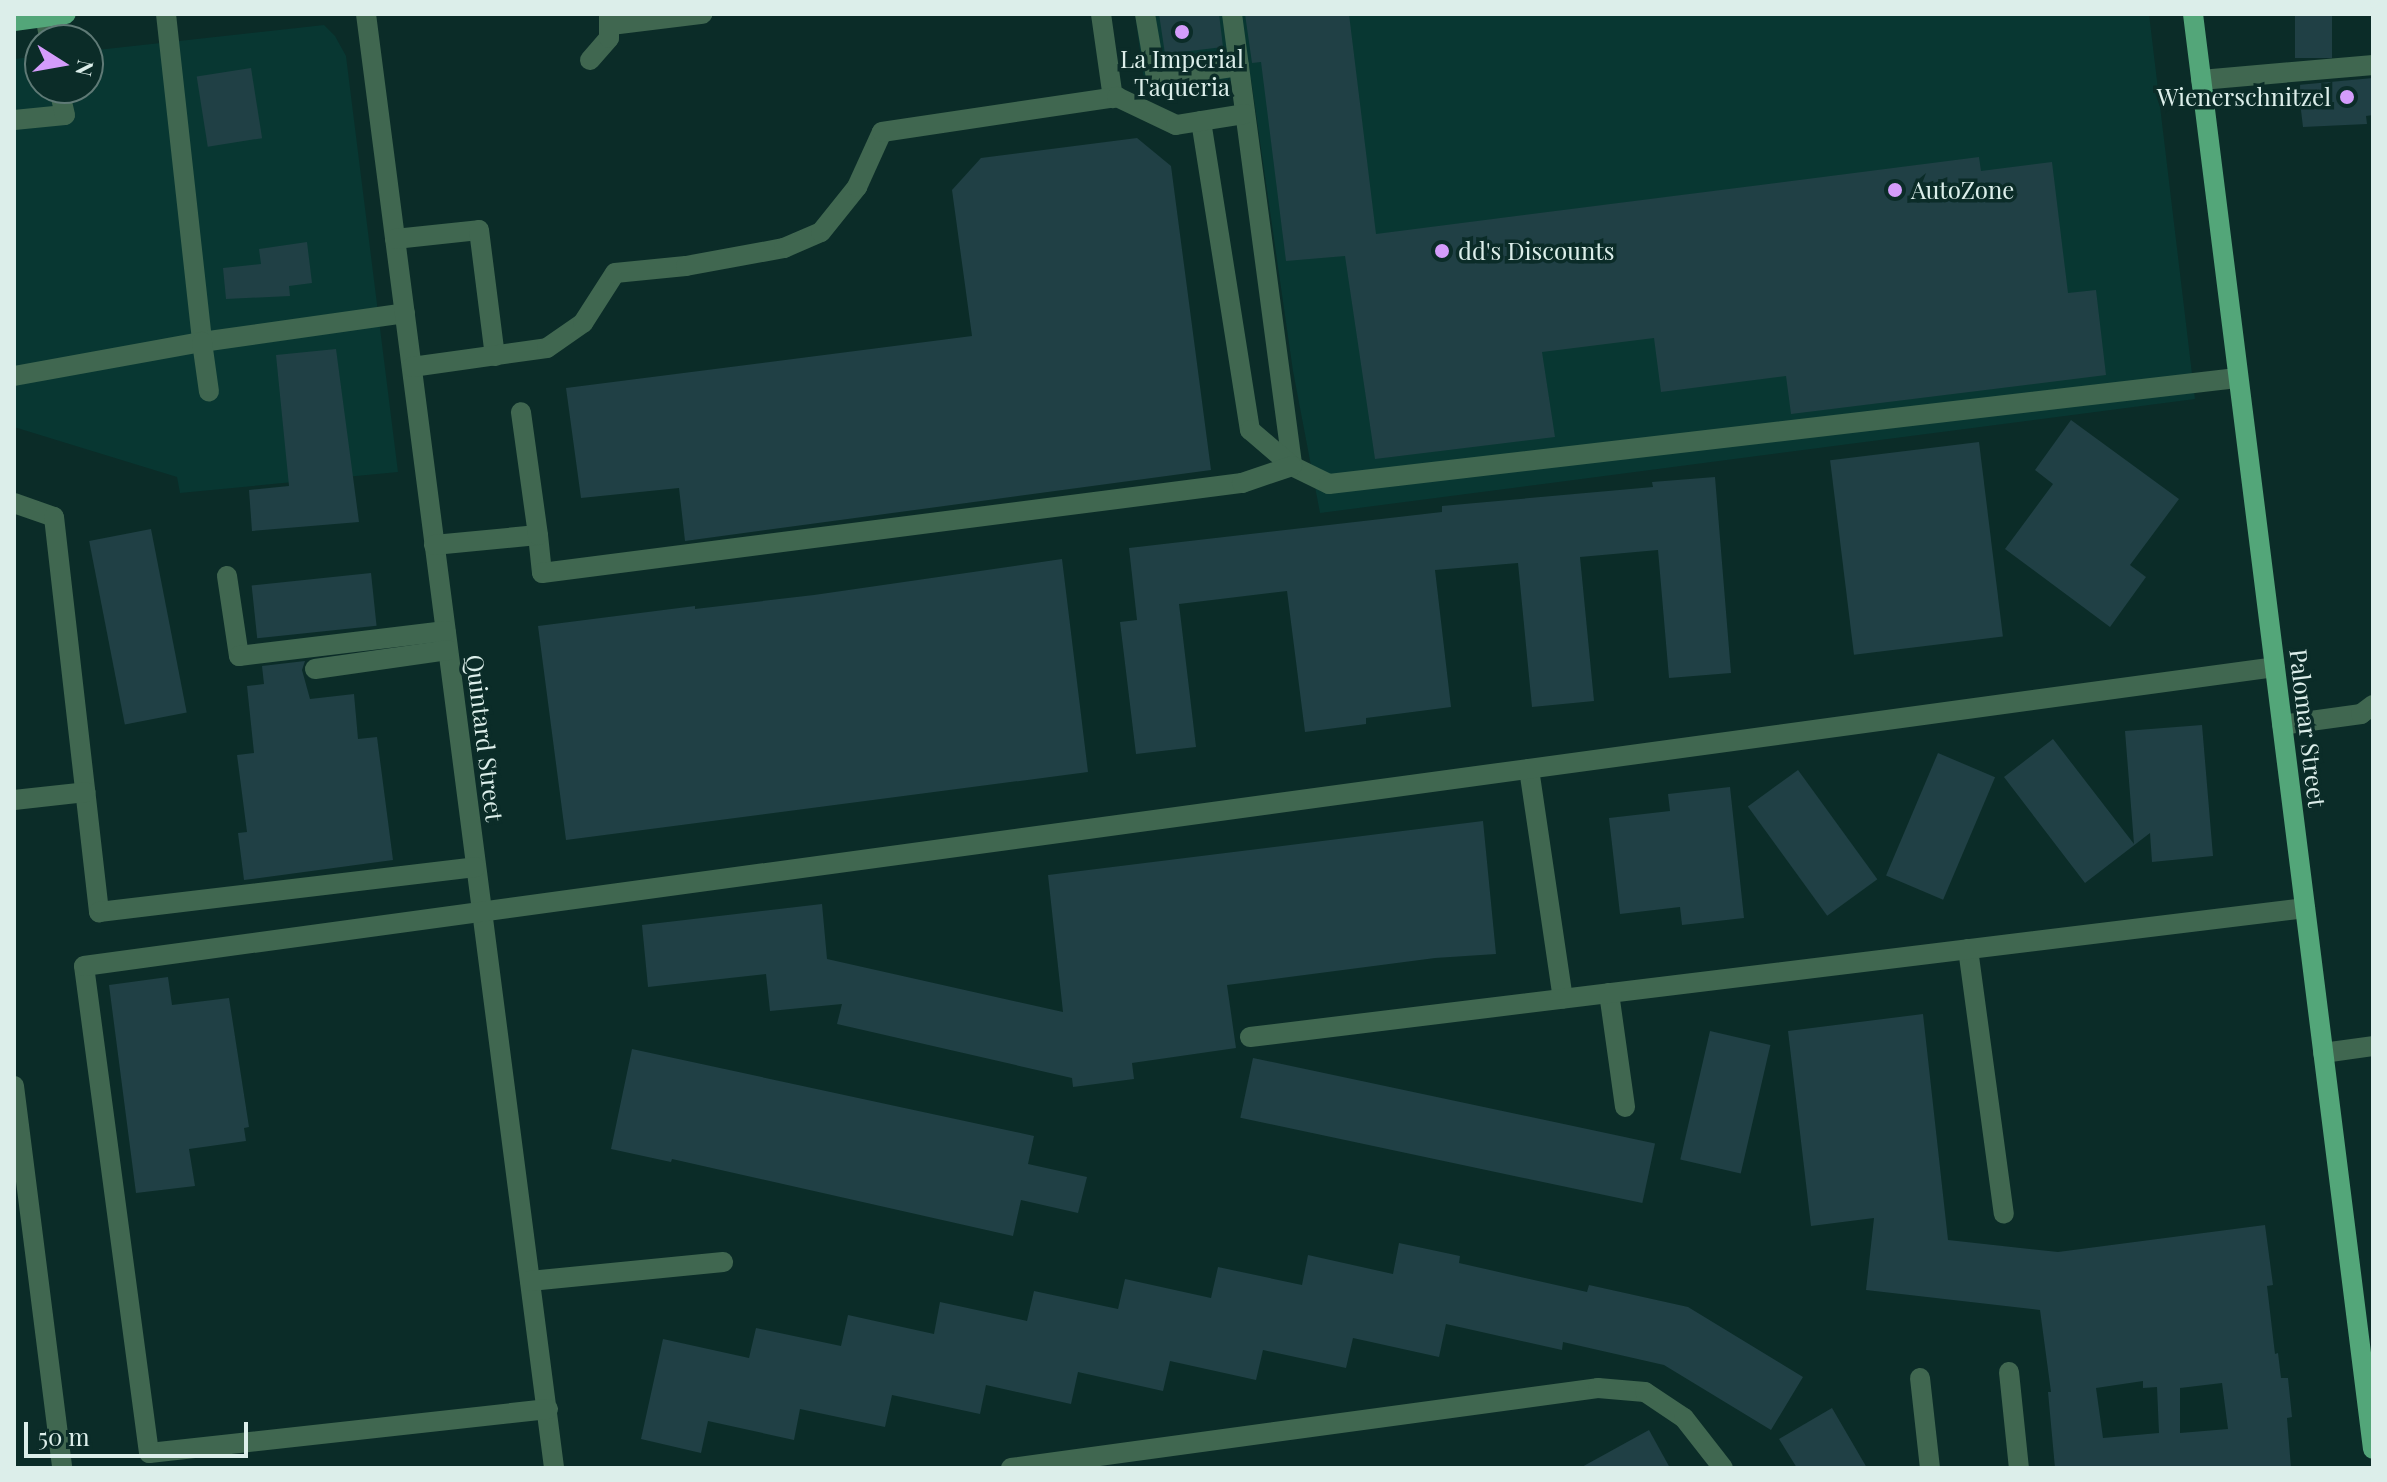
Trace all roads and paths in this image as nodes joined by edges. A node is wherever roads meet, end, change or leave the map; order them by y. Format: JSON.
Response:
{"nodes":[{"id":1,"x":166,"y":14,"type":"edge"},
{"id":2,"x":366,"y":14,"type":"edge"},
{"id":3,"x":702,"y":14,"type":"edge"},
{"id":4,"x":1101,"y":14,"type":"edge"},
{"id":5,"x":1145,"y":14,"type":"edge"},
{"id":6,"x":1232,"y":14,"type":"edge"},
{"id":7,"x":2193,"y":14,"type":"edge"},
{"id":8,"x":56,"y":15,"type":"edge"},
{"id":9,"x":610,"y":19,"type":"edge"},
{"id":10,"x":14,"y":21,"type":"edge"},
{"id":11,"x":590,"y":60,"type":"dead end"},
{"id":12,"x":2373,"y":65,"type":"edge"},
{"id":13,"x":1239,"y":66,"type":"junction"},
{"id":14,"x":2201,"y":80,"type":"junction"},
{"id":15,"x":1113,"y":98,"type":"junction"},
{"id":16,"x":63,"y":104,"type":"edge"},
{"id":17,"x":1245,"y":114,"type":"junction"},
{"id":18,"x":14,"y":120,"type":"edge"},
{"id":19,"x":1201,"y":121,"type":"junction"},
{"id":20,"x":395,"y":239,"type":"junction"},
{"id":21,"x":405,"y":313,"type":"junction"},
{"id":22,"x":202,"y":342,"type":"junction"},
{"id":23,"x":495,"y":356,"type":"junction"},
{"id":24,"x":412,"y":367,"type":"junction"},
{"id":25,"x":14,"y":376,"type":"edge"},
{"id":26,"x":2237,"y":378,"type":"junction"},
{"id":27,"x":209,"y":392,"type":"dead end"},
{"id":28,"x":521,"y":412,"type":"dead end"},
{"id":29,"x":1292,"y":466,"type":"junction"},
{"id":30,"x":14,"y":503,"type":"edge"},
{"id":31,"x":538,"y":535,"type":"junction"},
{"id":32,"x":434,"y":545,"type":"junction"},
{"id":33,"x":227,"y":576,"type":"dead end"},
{"id":34,"x":447,"y":641,"type":"junction"},
{"id":35,"x":2275,"y":667,"type":"junction"},
{"id":36,"x":315,"y":669,"type":"dead end"},
{"id":37,"x":2373,"y":705,"type":"edge"},
{"id":38,"x":2282,"y":725,"type":"junction"},
{"id":39,"x":1529,"y":769,"type":"junction"},
{"id":40,"x":86,"y":792,"type":"junction"},
{"id":41,"x":14,"y":800,"type":"edge"},
{"id":42,"x":475,"y":867,"type":"junction"},
{"id":43,"x":2305,"y":908,"type":"junction"},
{"id":44,"x":480,"y":912,"type":"junction"},
{"id":45,"x":1968,"y":949,"type":"junction"},
{"id":46,"x":1609,"y":993,"type":"junction"},
{"id":47,"x":1563,"y":998,"type":"junction"},
{"id":48,"x":1250,"y":1037,"type":"dead end"},
{"id":49,"x":2373,"y":1046,"type":"edge"},
{"id":50,"x":2323,"y":1053,"type":"junction"},
{"id":51,"x":14,"y":1086,"type":"edge"},
{"id":52,"x":1625,"y":1107,"type":"dead end"},
{"id":53,"x":2004,"y":1214,"type":"dead end"},
{"id":54,"x":723,"y":1262,"type":"dead end"},
{"id":55,"x":530,"y":1281,"type":"junction"},
{"id":56,"x":2009,"y":1372,"type":"dead end"},
{"id":57,"x":1920,"y":1378,"type":"dead end"},
{"id":58,"x":548,"y":1409,"type":"junction"},
{"id":59,"x":2373,"y":1449,"type":"edge"},
{"id":60,"x":62,"y":1468,"type":"edge"},
{"id":61,"x":554,"y":1468,"type":"edge"},
{"id":62,"x":1011,"y":1468,"type":"edge"},
{"id":63,"x":1723,"y":1468,"type":"edge"},
{"id":64,"x":1930,"y":1468,"type":"edge"},
{"id":65,"x":2019,"y":1468,"type":"edge"}],
"edges":[{"from":1,"to":22,"type":"street"},
{"from":2,"to":20,"type":"street","name":"Quintard Street"},
{"from":3,"to":9,"type":"street"},
{"from":4,"to":15,"type":"street"},
{"from":5,"to":13,"type":"street"},
{"from":6,"to":13,"type":"street"},
{"from":7,"to":14,"type":"main road","name":"Palomar Street"},
{"from":8,"to":10,"type":"main road"},
{"from":9,"to":11,"type":"street"},
{"from":12,"to":14,"type":"street"},
{"from":13,"to":17,"type":"street"},
{"from":14,"to":26,"type":"main road","name":"Palomar Street"},
{"from":15,"to":19,"type":"street"},
{"from":15,"to":23,"type":"street"},
{"from":16,"to":18,"type":"street"},
{"from":17,"to":19,"type":"street"},
{"from":17,"to":29,"type":"street"},
{"from":19,"to":29,"type":"street"},
{"from":20,"to":21,"type":"street","name":"Quintard Street"},
{"from":20,"to":23,"type":"street"},
{"from":21,"to":22,"type":"street"},
{"from":21,"to":24,"type":"street","name":"Quintard Street"},
{"from":22,"to":25,"type":"street"},
{"from":22,"to":27,"type":"street"},
{"from":23,"to":24,"type":"street"},
{"from":24,"to":32,"type":"street","name":"Quintard Street"},
{"from":26,"to":29,"type":"street"},
{"from":26,"to":35,"type":"main road","name":"Palomar Street"},
{"from":28,"to":31,"type":"street"},
{"from":29,"to":31,"type":"street"},
{"from":30,"to":40,"type":"street"},
{"from":31,"to":32,"type":"street"},
{"from":32,"to":34,"type":"street","name":"Quintard Street"},
{"from":33,"to":34,"type":"street"},
{"from":34,"to":36,"type":"street"},
{"from":34,"to":42,"type":"street","name":"Quintard Street"},
{"from":35,"to":38,"type":"main road","name":"Palomar Street"},
{"from":35,"to":39,"type":"street"},
{"from":37,"to":38,"type":"street"},
{"from":38,"to":43,"type":"main road","name":"Palomar Street"},
{"from":39,"to":44,"type":"street"},
{"from":39,"to":47,"type":"street"},
{"from":40,"to":41,"type":"street"},
{"from":40,"to":42,"type":"street"},
{"from":42,"to":44,"type":"street","name":"Quintard Street"},
{"from":43,"to":45,"type":"street"},
{"from":43,"to":50,"type":"main road","name":"Palomar Street"},
{"from":44,"to":55,"type":"street","name":"Quintard Street"},
{"from":44,"to":58,"type":"street"},
{"from":45,"to":46,"type":"street"},
{"from":45,"to":53,"type":"street"},
{"from":46,"to":47,"type":"street"},
{"from":46,"to":52,"type":"street"},
{"from":47,"to":48,"type":"street"},
{"from":49,"to":50,"type":"street"},
{"from":50,"to":59,"type":"main road","name":"Palomar Street"},
{"from":51,"to":60,"type":"street"},
{"from":54,"to":55,"type":"street"},
{"from":55,"to":58,"type":"street","name":"Quintard Street"},
{"from":56,"to":65,"type":"street"},
{"from":57,"to":64,"type":"street"},
{"from":58,"to":61,"type":"street","name":"Quintard Street"},
{"from":62,"to":63,"type":"street"}]}
